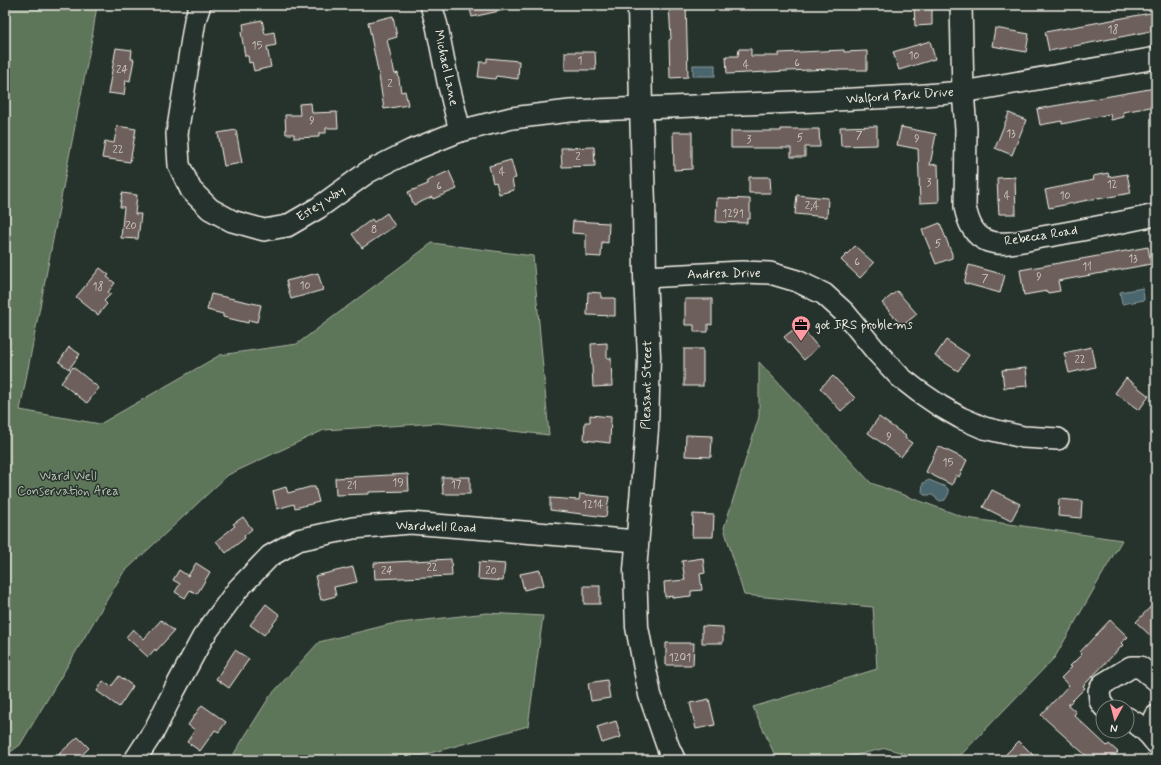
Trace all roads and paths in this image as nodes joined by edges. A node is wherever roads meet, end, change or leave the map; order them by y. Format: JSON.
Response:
{"nodes":[{"id":1,"x":200,"y":5,"type":"edge"},
{"id":2,"x":431,"y":5,"type":"edge"},
{"id":3,"x":639,"y":5,"type":"edge"},
{"id":4,"x":961,"y":5,"type":"edge"},
{"id":5,"x":1156,"y":58,"type":"edge"},
{"id":6,"x":963,"y":92,"type":"junction"},
{"id":7,"x":640,"y":108,"type":"junction"},
{"id":8,"x":460,"y":131,"type":"junction"},
{"id":9,"x":1156,"y":215,"type":"edge"},
{"id":10,"x":644,"y":277,"type":"junction"},
{"id":11,"x":1058,"y":439,"type":"dead end"},
{"id":12,"x":637,"y":541,"type":"junction"},
{"id":13,"x":1156,"y":680,"type":"edge"},
{"id":14,"x":1100,"y":699,"type":"edge"},
{"id":15,"x":1135,"y":722,"type":"edge"},
{"id":16,"x":1153,"y":730,"type":"edge"},
{"id":17,"x":135,"y":760,"type":"edge"},
{"id":18,"x":674,"y":760,"type":"edge"}],
"edges":[{"from":1,"to":8,"type":"street","name":"Estey Way"},
{"from":2,"to":8,"type":"street","name":"Michael Lane"},
{"from":3,"to":7,"type":"main road","name":"Pleasant Street"},
{"from":4,"to":6,"type":"street","name":"Rebecca Road"},
{"from":5,"to":6,"type":"street","name":"Walford Park Drive"},
{"from":6,"to":7,"type":"street","name":"Walford Park Drive"},
{"from":6,"to":9,"type":"street","name":"Rebecca Road"},
{"from":7,"to":8,"type":"street","name":"Estey Way"},
{"from":7,"to":10,"type":"main road","name":"Pleasant Street"},
{"from":10,"to":11,"type":"street","name":"Andrea Drive"},
{"from":10,"to":12,"type":"main road","name":"Pleasant Street"},
{"from":12,"to":17,"type":"street","name":"Wardwell Road"},
{"from":12,"to":18,"type":"main road","name":"Pleasant Street"},
{"from":13,"to":14,"type":"street"},
{"from":15,"to":16,"type":"street"}]}
